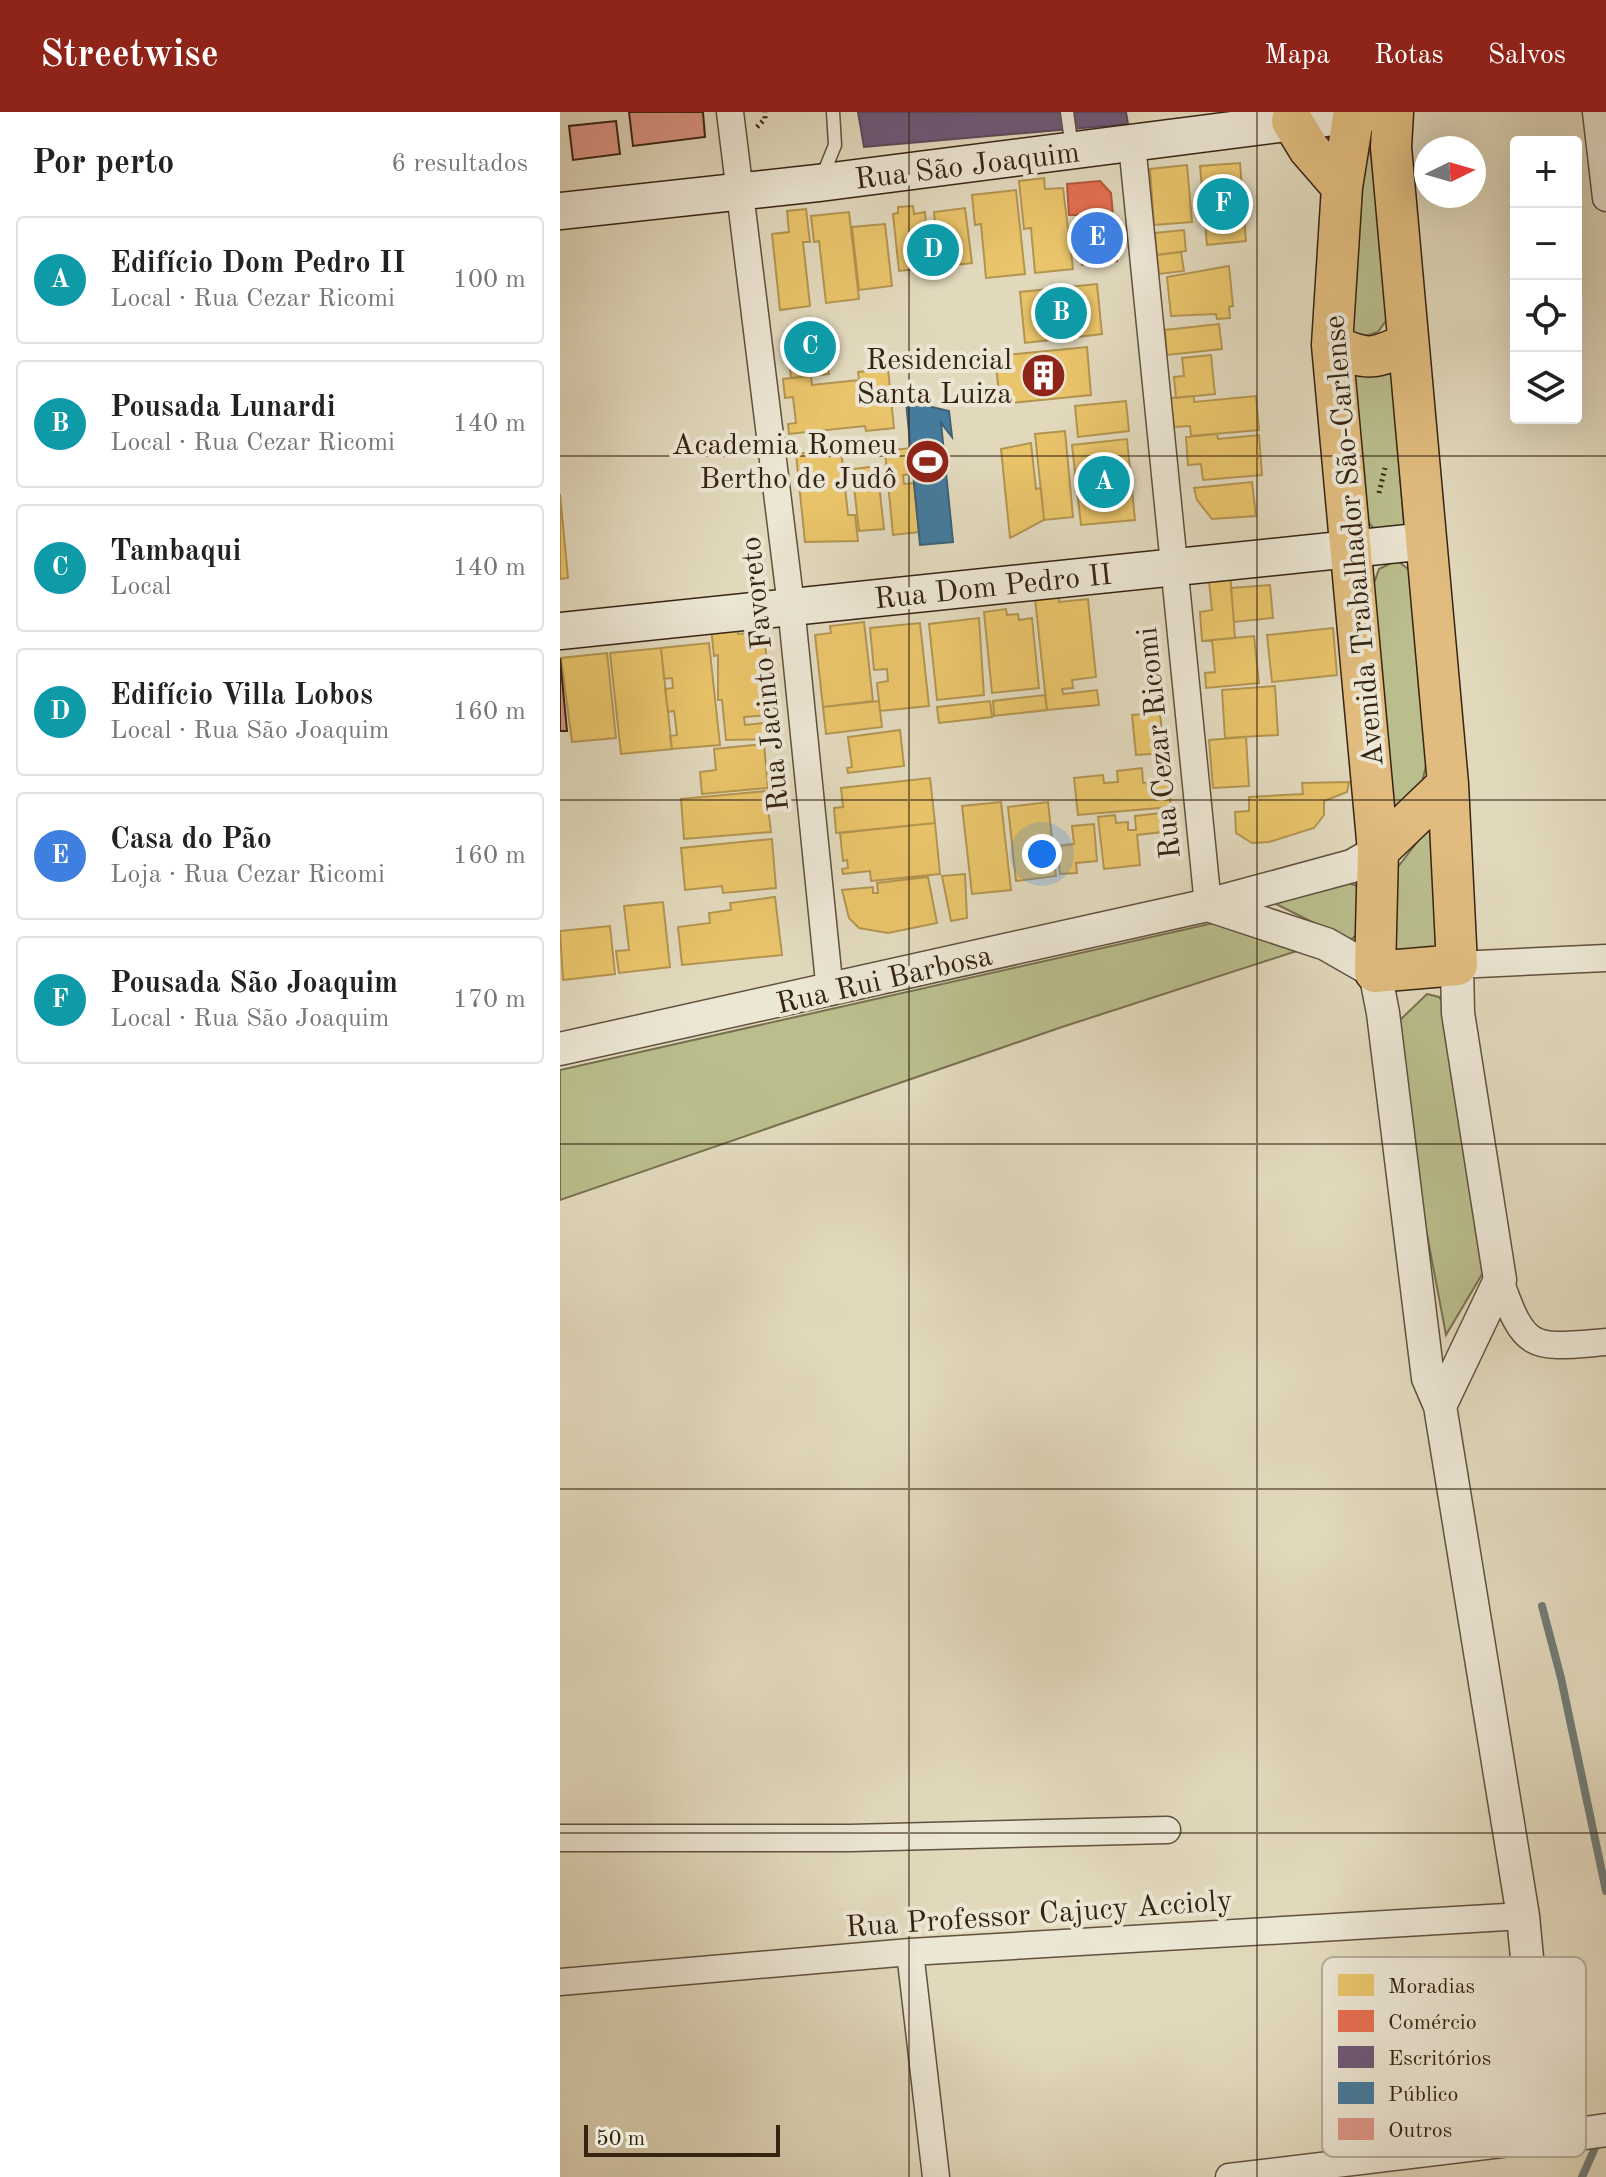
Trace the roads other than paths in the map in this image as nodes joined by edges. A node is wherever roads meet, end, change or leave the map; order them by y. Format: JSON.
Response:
{"nodes":[{"id":1,"x":730,"y":112,"type":"edge"},
{"id":2,"x":833,"y":112,"type":"edge"},
{"id":3,"x":1067,"y":112,"type":"edge"},
{"id":4,"x":1393,"y":112,"type":"edge"},
{"id":5,"x":1596,"y":112,"type":"edge"},
{"id":6,"x":1360,"y":113,"type":"edge"},
{"id":7,"x":1293,"y":116,"type":"edge"},
{"id":8,"x":1132,"y":144,"type":"junction"},
{"id":9,"x":1072,"y":152,"type":"junction"},
{"id":10,"x":818,"y":183,"type":"junction"},
{"id":11,"x":1342,"y":187,"type":"junction"},
{"id":12,"x":739,"y":191,"type":"junction"},
{"id":13,"x":1606,"y":198,"type":"edge"},
{"id":14,"x":560,"y":211,"type":"edge"},
{"id":15,"x":1408,"y":343,"type":"junction"},
{"id":16,"x":1332,"y":345,"type":"junction"},
{"id":17,"x":1427,"y":541,"type":"junction"},
{"id":18,"x":1353,"y":550,"type":"junction"},
{"id":19,"x":1172,"y":568,"type":"junction"},
{"id":20,"x":791,"y":606,"type":"junction"},
{"id":21,"x":560,"y":631,"type":"edge"},
{"id":22,"x":1448,"y":784,"type":"junction"},
{"id":23,"x":1378,"y":851,"type":"junction"},
{"id":24,"x":1208,"y":905,"type":"junction"},
{"id":25,"x":1606,"y":958,"type":"edge"},
{"id":26,"x":1457,"y":965,"type":"junction"},
{"id":27,"x":1375,"y":972,"type":"junction"},
{"id":28,"x":830,"y":992,"type":"junction"},
{"id":29,"x":560,"y":1049,"type":"edge"},
{"id":30,"x":1500,"y":1280,"type":"junction"},
{"id":31,"x":1606,"y":1342,"type":"edge"},
{"id":32,"x":1440,"y":1406,"type":"junction"},
{"id":33,"x":1167,"y":1830,"type":"dead end"},
{"id":34,"x":560,"y":1838,"type":"edge"},
{"id":35,"x":1523,"y":1916,"type":"junction"},
{"id":36,"x":910,"y":1952,"type":"junction"},
{"id":37,"x":1527,"y":1957,"type":"edge"},
{"id":38,"x":560,"y":1982,"type":"edge"},
{"id":39,"x":1606,"y":2130,"type":"edge"},
{"id":40,"x":1586,"y":2133,"type":"edge"},
{"id":41,"x":1394,"y":2157,"type":"edge"},
{"id":42,"x":936,"y":2177,"type":"edge"},
{"id":43,"x":1229,"y":2177,"type":"edge"}],
"edges":[{"from":1,"to":12,"type":"street","name":"Rua Jacinto Favoreto"},
{"from":2,"to":10,"type":"lane"},
{"from":3,"to":9,"type":"lane"},
{"from":4,"to":15,"type":"main road"},
{"from":5,"to":13,"type":"street"},
{"from":6,"to":7,"type":"main road","name":"Rua São Joaquim"},
{"from":6,"to":11,"type":"main road","name":"Avenida Trabalhador São-Carlense"},
{"from":7,"to":8,"type":"main road","name":"Rua São Joaquim"},
{"from":7,"to":11,"type":"main road"},
{"from":8,"to":9,"type":"main road","name":"Rua São Joaquim"},
{"from":8,"to":19,"type":"street","name":"Rua Cezar Ricomi"},
{"from":9,"to":10,"type":"main road","name":"Rua São Joaquim"},
{"from":10,"to":12,"type":"main road","name":"Rua São Joaquim"},
{"from":11,"to":16,"type":"main road","name":"Avenida Trabalhador São-Carlense"},
{"from":12,"to":14,"type":"main road","name":"Rua São Joaquim"},
{"from":12,"to":20,"type":"street","name":"Rua Jacinto Favoreto"},
{"from":15,"to":16,"type":"main road"},
{"from":15,"to":17,"type":"main road"},
{"from":16,"to":18,"type":"main road","name":"Avenida Trabalhador São-Carlense"},
{"from":17,"to":18,"type":"main road","name":"Rua Dom Pedro II"},
{"from":17,"to":22,"type":"main road"},
{"from":18,"to":19,"type":"main road","name":"Rua Dom Pedro II"},
{"from":18,"to":23,"type":"main road","name":"Avenida Trabalhador São-Carlense"},
{"from":19,"to":20,"type":"main road","name":"Rua Dom Pedro II"},
{"from":19,"to":24,"type":"street","name":"Rua Cezar Ricomi"},
{"from":20,"to":21,"type":"main road","name":"Rua Dom Pedro II"},
{"from":20,"to":28,"type":"street","name":"Rua Jacinto Favoreto"},
{"from":22,"to":23,"type":"main road"},
{"from":22,"to":26,"type":"main road"},
{"from":23,"to":24,"type":"street","name":"Rua Rui Barbosa"},
{"from":23,"to":27,"type":"main road","name":"Avenida Trabalhador São-Carlense"},
{"from":24,"to":27,"type":"street"},
{"from":24,"to":28,"type":"street","name":"Rua Rui Barbosa"},
{"from":25,"to":26,"type":"street"},
{"from":26,"to":27,"type":"main road"},
{"from":26,"to":30,"type":"street"},
{"from":27,"to":32,"type":"street"},
{"from":28,"to":29,"type":"street","name":"Rua Rui Barbosa"},
{"from":30,"to":31,"type":"street"},
{"from":30,"to":32,"type":"street"},
{"from":32,"to":35,"type":"street"},
{"from":33,"to":34,"type":"street"},
{"from":35,"to":36,"type":"street","name":"Rua Professor Cajucy Accioly"},
{"from":35,"to":37,"type":"street"},
{"from":36,"to":38,"type":"street","name":"Rua Professor Cajucy Accioly"},
{"from":36,"to":42,"type":"street"},
{"from":39,"to":40,"type":"street"},
{"from":41,"to":43,"type":"street"}]}
